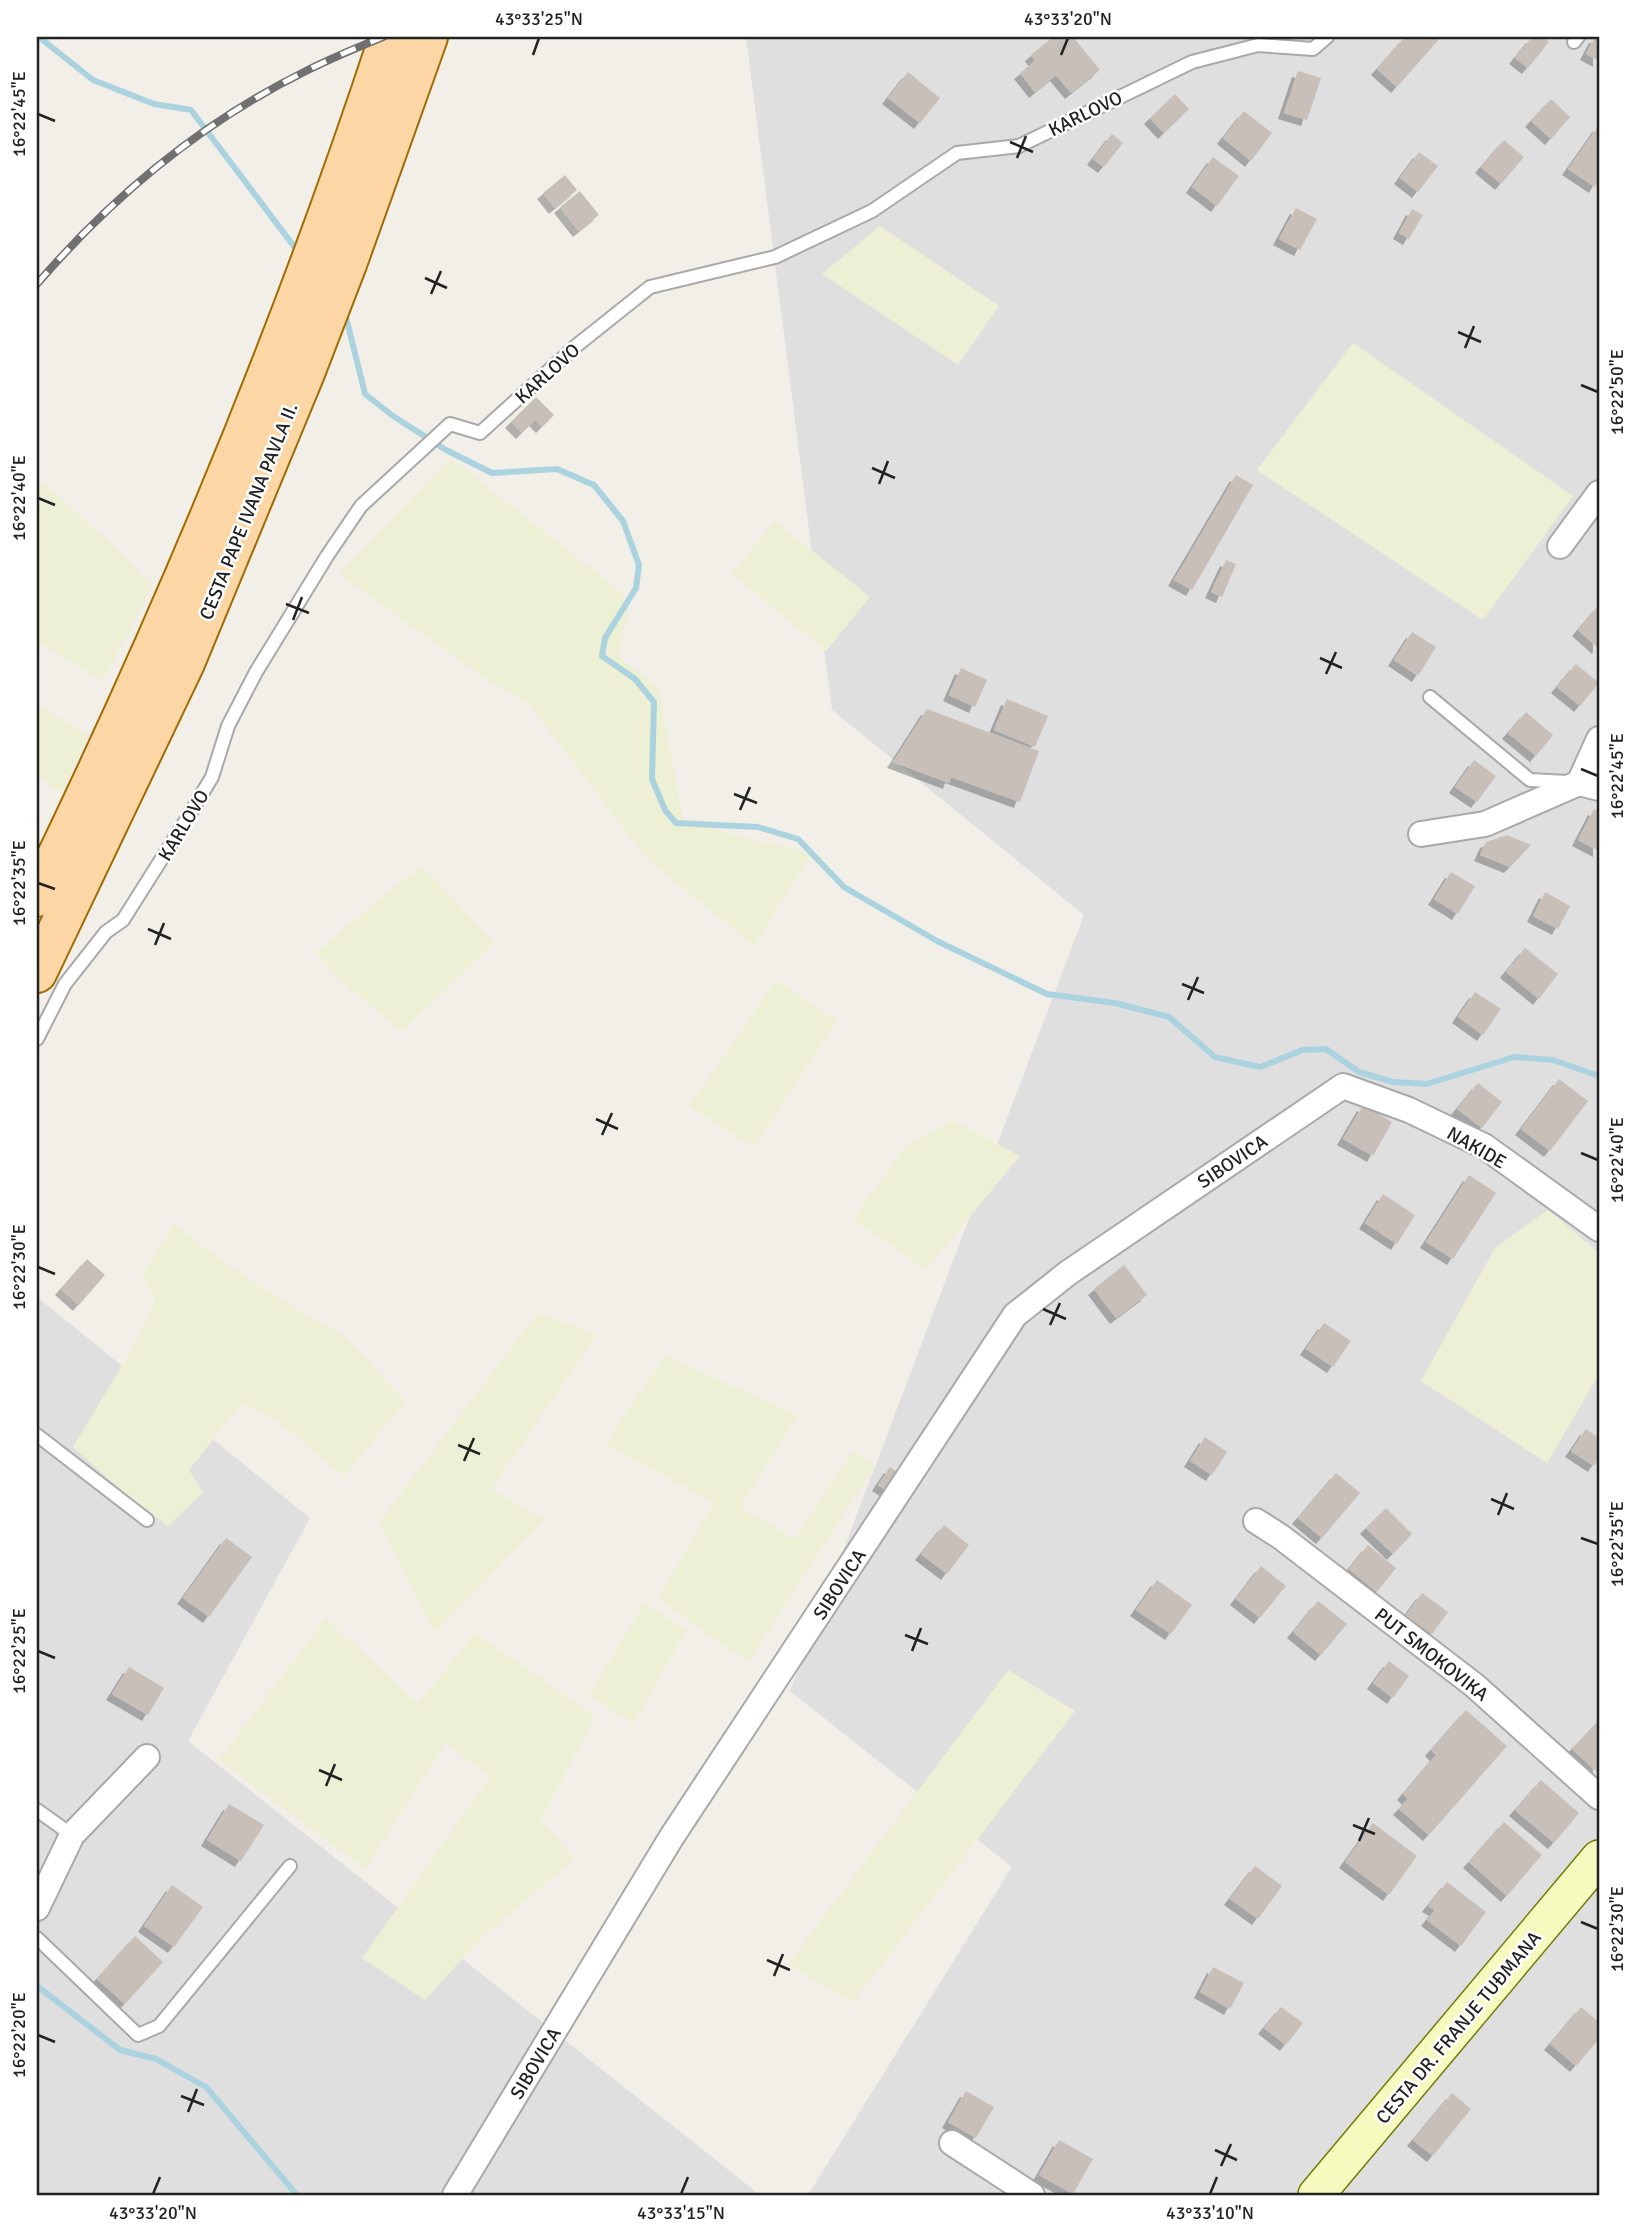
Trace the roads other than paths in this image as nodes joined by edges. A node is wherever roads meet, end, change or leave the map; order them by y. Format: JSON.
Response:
{"nodes":[{"id":1,"x":389,"y":37,"type":"edge"},
{"id":2,"x":428,"y":37,"type":"edge"},
{"id":3,"x":1327,"y":37,"type":"edge"},
{"id":4,"x":287,"y":373,"type":"junction"},
{"id":5,"x":1599,"y":493,"type":"edge"},
{"id":6,"x":1560,"y":546,"type":"dead end"},
{"id":7,"x":1430,"y":697,"type":"dead end"},
{"id":8,"x":1599,"y":739,"type":"edge"},
{"id":9,"x":1589,"y":785,"type":"edge"},
{"id":10,"x":1420,"y":834,"type":"dead end"},
{"id":11,"x":66,"y":837,"type":"junction"},
{"id":12,"x":37,"y":865,"type":"edge"},
{"id":13,"x":37,"y":897,"type":"edge"},
{"id":14,"x":37,"y":973,"type":"edge"},
{"id":15,"x":37,"y":1038,"type":"edge"},
{"id":16,"x":1343,"y":1086,"type":"joint"},
{"id":17,"x":1599,"y":1229,"type":"edge"},
{"id":18,"x":37,"y":1435,"type":"edge"},
{"id":19,"x":147,"y":1520,"type":"dead end"},
{"id":20,"x":1256,"y":1521,"type":"dead end"},
{"id":21,"x":147,"y":1757,"type":"dead end"},
{"id":22,"x":1599,"y":1797,"type":"edge"},
{"id":23,"x":37,"y":1810,"type":"edge"},
{"id":24,"x":72,"y":1835,"type":"junction"},
{"id":25,"x":1599,"y":1858,"type":"edge"},
{"id":26,"x":290,"y":1866,"type":"dead end"},
{"id":27,"x":37,"y":1908,"type":"edge"},
{"id":28,"x":37,"y":1938,"type":"edge"},
{"id":29,"x":952,"y":2143,"type":"dead end"},
{"id":30,"x":455,"y":2195,"type":"edge"},
{"id":31,"x":1032,"y":2195,"type":"edge"},
{"id":32,"x":1316,"y":2195,"type":"edge"}],
"edges":[{"from":1,"to":4,"type":"main road","name":"CESTA PAPE IVANA PAVLA II."},
{"from":2,"to":4,"type":"main road","name":"CESTA PAPE IVANA PAVLA II."},
{"from":3,"to":15,"type":"lane","name":"KARLOVO"},
{"from":4,"to":11,"type":"main road","name":"CESTA PAPE IVANA PAVLA II."},
{"from":4,"to":14,"type":"main road","name":"CESTA PAPE IVANA PAVLA II."},
{"from":5,"to":6,"type":"street"},
{"from":7,"to":9,"type":"lane"},
{"from":8,"to":9,"type":"street"},
{"from":9,"to":10,"type":"street"},
{"from":11,"to":12,"type":"lane"},
{"from":11,"to":13,"type":"main road","name":"CESTA PAPE IVANA PAVLA II."},
{"from":16,"to":17,"type":"street","name":"NAKIDE"},
{"from":16,"to":30,"type":"street","name":"SIBOVICA"},
{"from":18,"to":19,"type":"lane"},
{"from":20,"to":22,"type":"street","name":"PUT SMOKOVIKA"},
{"from":21,"to":24,"type":"street"},
{"from":23,"to":24,"type":"lane"},
{"from":24,"to":27,"type":"street"},
{"from":25,"to":32,"type":"main road","name":"CESTA DR. FRANJE TUĐMANA"},
{"from":26,"to":28,"type":"lane"},
{"from":29,"to":31,"type":"street"}]}
